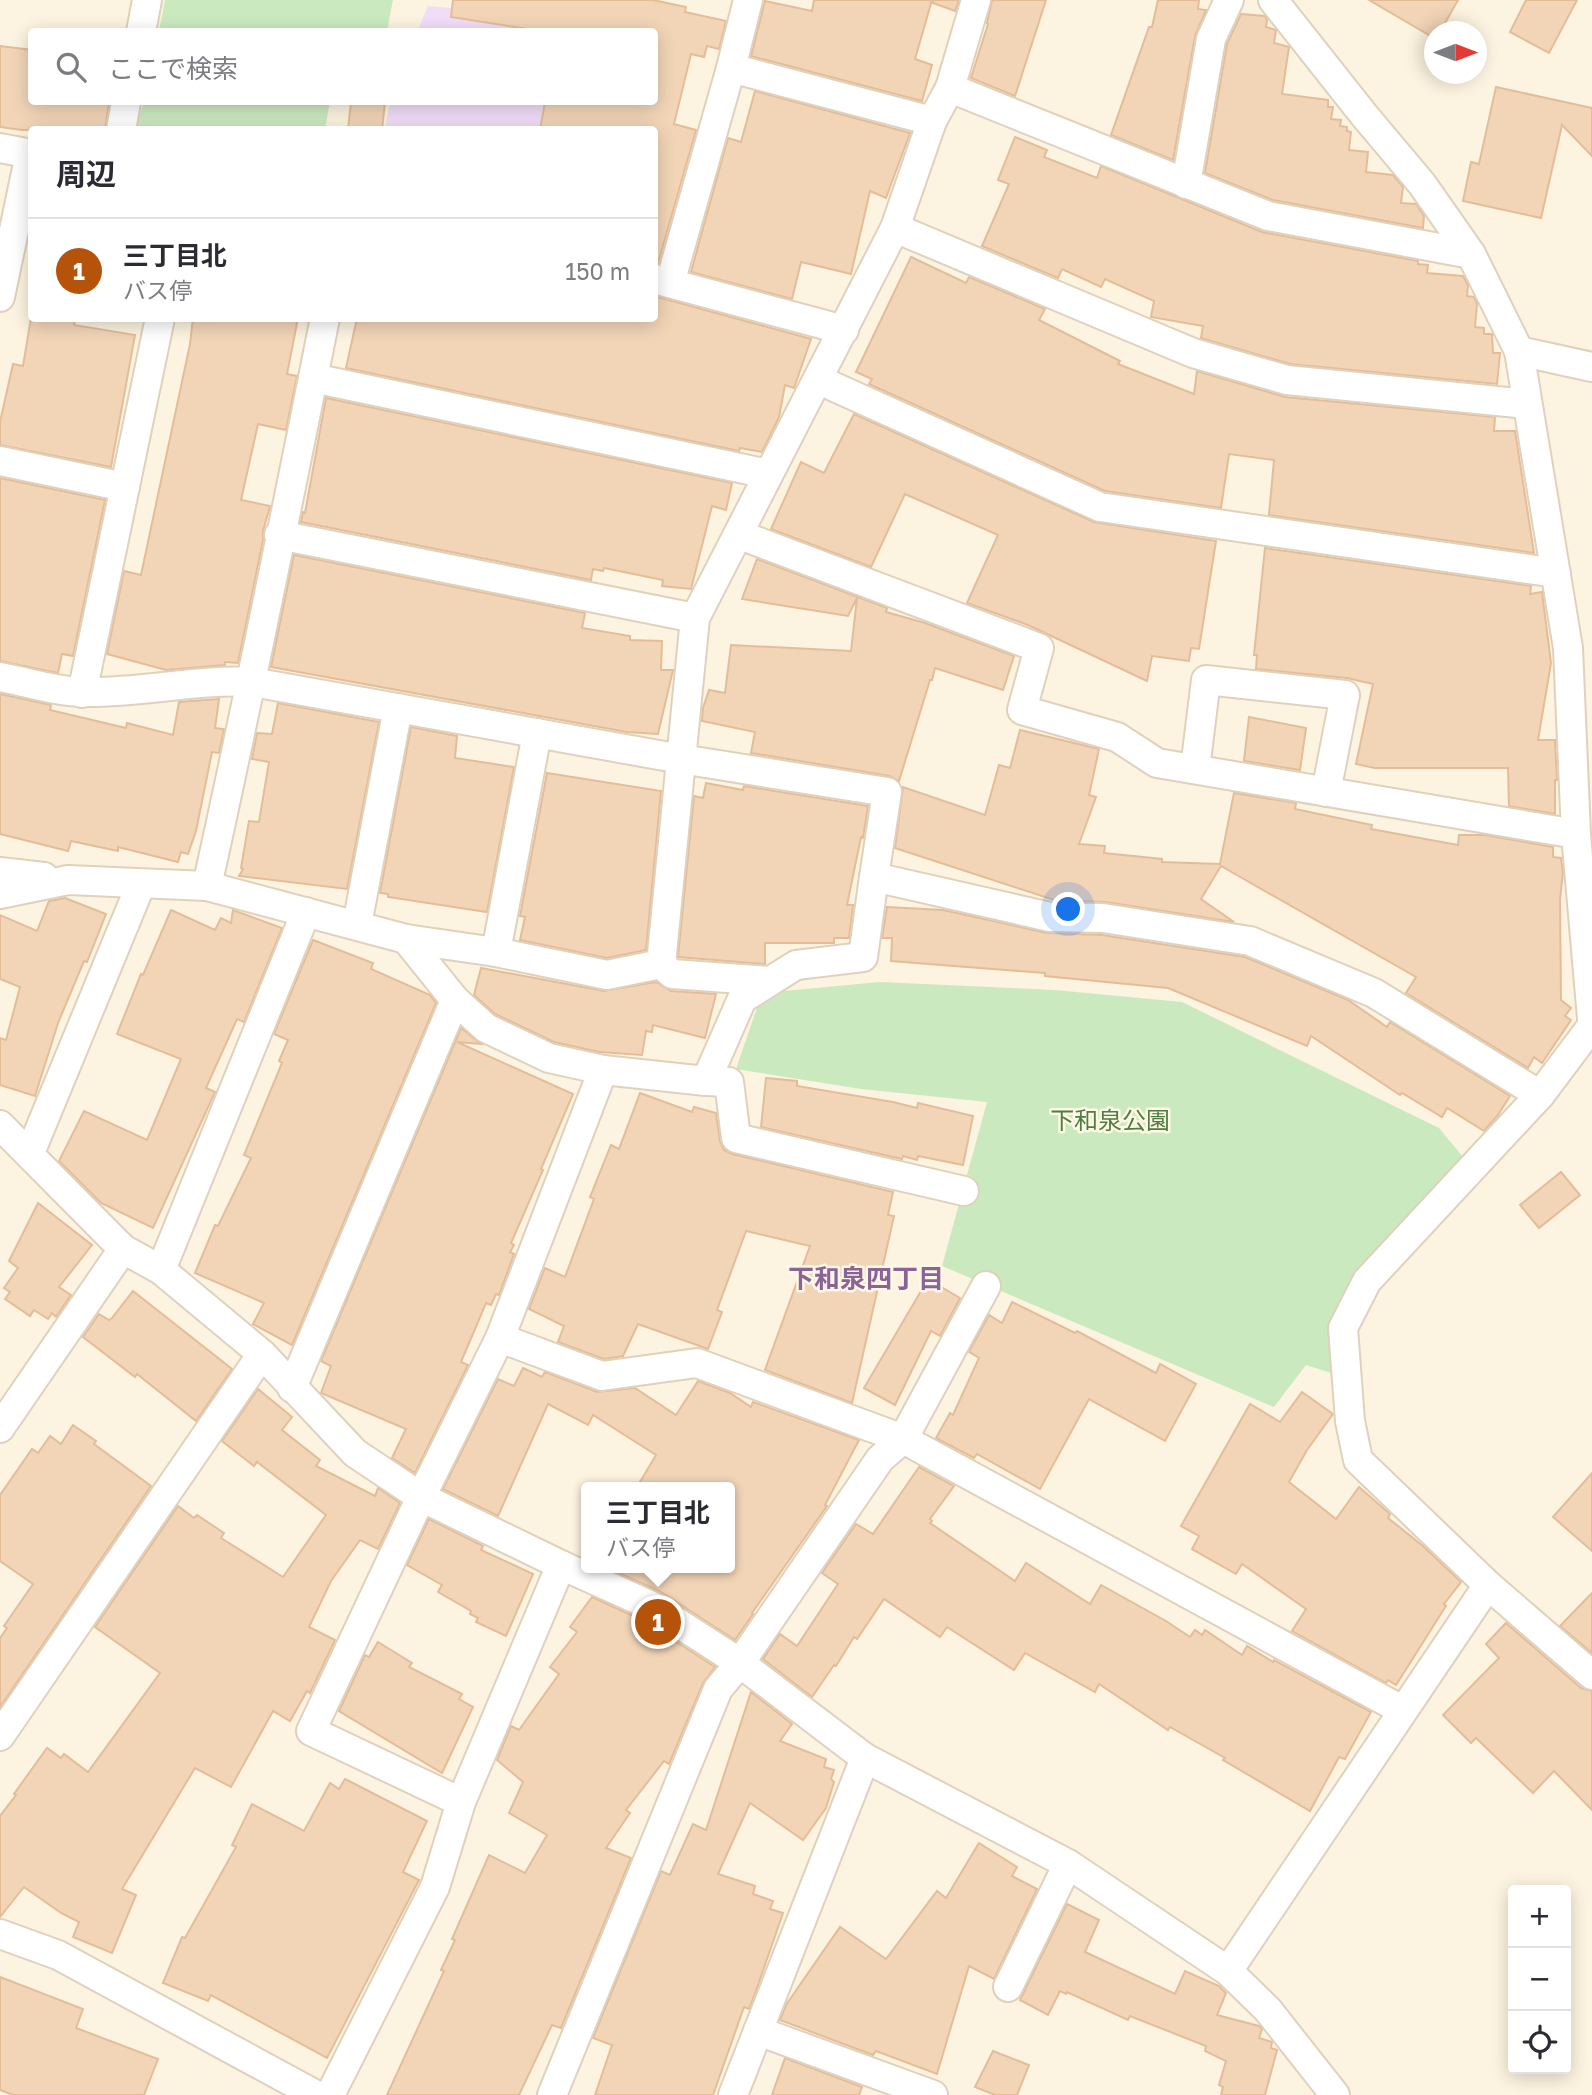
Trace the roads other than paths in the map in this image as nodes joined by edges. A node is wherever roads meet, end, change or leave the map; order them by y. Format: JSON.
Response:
{"nodes":[{"id":1,"x":147,"y":0,"type":"edge"},
{"id":2,"x":748,"y":0,"type":"edge"},
{"id":3,"x":975,"y":0,"type":"edge"},
{"id":4,"x":1229,"y":0,"type":"edge"},
{"id":5,"x":1273,"y":0,"type":"edge"},
{"id":6,"x":142,"y":28,"type":"edge"},
{"id":7,"x":731,"y":68,"type":"junction"},
{"id":8,"x":950,"y":88,"type":"junction"},
{"id":9,"x":125,"y":105,"type":"edge"},
{"id":10,"x":932,"y":121,"type":"junction"},
{"id":11,"x":122,"y":126,"type":"edge"},
{"id":12,"x":0,"y":148,"type":"edge"},
{"id":13,"x":28,"y":153,"type":"edge"},
{"id":14,"x":28,"y":168,"type":"edge"},
{"id":15,"x":1186,"y":184,"type":"junction"},
{"id":16,"x":895,"y":228,"type":"junction"},
{"id":17,"x":1471,"y":254,"type":"junction"},
{"id":18,"x":662,"y":281,"type":"edge"},
{"id":19,"x":0,"y":297,"type":"edge"},
{"id":20,"x":159,"y":322,"type":"edge"},
{"id":21,"x":324,"y":322,"type":"edge"},
{"id":22,"x":844,"y":330,"type":"junction"},
{"id":23,"x":1519,"y":351,"type":"junction"},
{"id":24,"x":1592,"y":367,"type":"edge"},
{"id":25,"x":313,"y":378,"type":"junction"},
{"id":26,"x":819,"y":380,"type":"junction"},
{"id":27,"x":1527,"y":404,"type":"junction"},
{"id":28,"x":0,"y":461,"type":"edge"},
{"id":29,"x":768,"y":474,"type":"junction"},
{"id":30,"x":125,"y":487,"type":"junction"},
{"id":31,"x":279,"y":535,"type":"junction"},
{"id":32,"x":740,"y":535,"type":"junction"},
{"id":33,"x":1556,"y":573,"type":"junction"},
{"id":34,"x":695,"y":618,"type":"junction"},
{"id":35,"x":0,"y":677,"type":"edge"},
{"id":36,"x":252,"y":682,"type":"junction"},
{"id":37,"x":82,"y":693,"type":"junction"},
{"id":38,"x":398,"y":708,"type":"junction"},
{"id":39,"x":537,"y":733,"type":"junction"},
{"id":40,"x":681,"y":759,"type":"junction"},
{"id":41,"x":1195,"y":769,"type":"junction"},
{"id":42,"x":1326,"y":792,"type":"junction"},
{"id":43,"x":1576,"y":834,"type":"junction"},
{"id":44,"x":0,"y":872,"type":"edge"},
{"id":45,"x":874,"y":877,"type":"junction"},
{"id":46,"x":68,"y":880,"type":"junction"},
{"id":47,"x":141,"y":884,"type":"junction"},
{"id":48,"x":207,"y":886,"type":"junction"},
{"id":49,"x":0,"y":894,"type":"edge"},
{"id":50,"x":306,"y":912,"type":"junction"},
{"id":51,"x":357,"y":925,"type":"junction"},
{"id":52,"x":406,"y":939,"type":"junction"},
{"id":53,"x":496,"y":952,"type":"junction"},
{"id":54,"x":661,"y":964,"type":"junction"},
{"id":55,"x":769,"y":982,"type":"junction"},
{"id":56,"x":455,"y":1000,"type":"junction"},
{"id":57,"x":1592,"y":1018,"type":"edge"},
{"id":58,"x":1592,"y":1026,"type":"edge"},
{"id":59,"x":603,"y":1070,"type":"junction"},
{"id":60,"x":706,"y":1081,"type":"junction"},
{"id":61,"x":1540,"y":1095,"type":"junction"},
{"id":62,"x":0,"y":1125,"type":"edge"},
{"id":63,"x":30,"y":1153,"type":"junction"},
{"id":64,"x":964,"y":1191,"type":"dead end"},
{"id":65,"x":123,"y":1249,"type":"junction"},
{"id":66,"x":161,"y":1270,"type":"junction"},
{"id":67,"x":986,"y":1286,"type":"dead end"},
{"id":68,"x":500,"y":1338,"type":"junction"},
{"id":69,"x":262,"y":1354,"type":"junction"},
{"id":70,"x":292,"y":1388,"type":"junction"},
{"id":71,"x":0,"y":1428,"type":"edge"},
{"id":72,"x":903,"y":1439,"type":"junction"},
{"id":73,"x":421,"y":1497,"type":"junction"},
{"id":74,"x":561,"y":1565,"type":"junction"},
{"id":75,"x":1488,"y":1585,"type":"junction"},
{"id":76,"x":740,"y":1663,"type":"junction"},
{"id":77,"x":1592,"y":1675,"type":"edge"},
{"id":78,"x":1402,"y":1710,"type":"junction"},
{"id":79,"x":0,"y":1736,"type":"edge"},
{"id":80,"x":864,"y":1758,"type":"junction"},
{"id":81,"x":461,"y":1802,"type":"junction"},
{"id":82,"x":1068,"y":1864,"type":"junction"},
{"id":83,"x":0,"y":1934,"type":"edge"},
{"id":84,"x":1228,"y":1971,"type":"junction"},
{"id":85,"x":1008,"y":1987,"type":"dead end"},
{"id":86,"x":758,"y":2031,"type":"junction"},
{"id":87,"x":316,"y":2095,"type":"edge"},
{"id":88,"x":330,"y":2095,"type":"edge"},
{"id":89,"x":552,"y":2095,"type":"edge"},
{"id":90,"x":733,"y":2095,"type":"edge"},
{"id":91,"x":933,"y":2095,"type":"edge"},
{"id":92,"x":1335,"y":2095,"type":"edge"}],
"edges":[{"from":1,"to":6,"type":"street"},
{"from":2,"to":7,"type":"street"},
{"from":3,"to":8,"type":"street"},
{"from":4,"to":15,"type":"street"},
{"from":5,"to":17,"type":"street"},
{"from":7,"to":10,"type":"street"},
{"from":7,"to":18,"type":"street"},
{"from":8,"to":10,"type":"street"},
{"from":8,"to":15,"type":"street"},
{"from":9,"to":11,"type":"street"},
{"from":10,"to":16,"type":"street"},
{"from":12,"to":13,"type":"street"},
{"from":14,"to":19,"type":"street"},
{"from":15,"to":17,"type":"street"},
{"from":16,"to":22,"type":"street"},
{"from":16,"to":27,"type":"street"},
{"from":17,"to":23,"type":"street"},
{"from":18,"to":22,"type":"street"},
{"from":20,"to":30,"type":"street"},
{"from":21,"to":25,"type":"street"},
{"from":22,"to":26,"type":"street"},
{"from":23,"to":24,"type":"street"},
{"from":23,"to":27,"type":"street"},
{"from":25,"to":29,"type":"street"},
{"from":25,"to":31,"type":"street"},
{"from":26,"to":29,"type":"street"},
{"from":26,"to":33,"type":"street"},
{"from":27,"to":33,"type":"street"},
{"from":28,"to":30,"type":"street"},
{"from":29,"to":32,"type":"street"},
{"from":30,"to":37,"type":"street"},
{"from":31,"to":34,"type":"street"},
{"from":31,"to":36,"type":"street"},
{"from":32,"to":34,"type":"street"},
{"from":32,"to":41,"type":"street"},
{"from":33,"to":43,"type":"street"},
{"from":34,"to":40,"type":"street"},
{"from":35,"to":37,"type":"street"},
{"from":36,"to":37,"type":"street"},
{"from":36,"to":38,"type":"street"},
{"from":36,"to":48,"type":"street"},
{"from":38,"to":39,"type":"street"},
{"from":38,"to":51,"type":"street"},
{"from":39,"to":40,"type":"street"},
{"from":39,"to":53,"type":"street"},
{"from":40,"to":45,"type":"street"},
{"from":40,"to":54,"type":"street"},
{"from":41,"to":42,"type":"street"},
{"from":41,"to":42,"type":"street"},
{"from":42,"to":43,"type":"street"},
{"from":43,"to":57,"type":"street"},
{"from":44,"to":46,"type":"street"},
{"from":45,"to":55,"type":"street"},
{"from":45,"to":61,"type":"street"},
{"from":46,"to":47,"type":"street"},
{"from":46,"to":49,"type":"street"},
{"from":47,"to":48,"type":"street"},
{"from":47,"to":63,"type":"street"},
{"from":48,"to":50,"type":"street"},
{"from":50,"to":51,"type":"street"},
{"from":50,"to":66,"type":"street"},
{"from":51,"to":52,"type":"street"},
{"from":52,"to":53,"type":"street"},
{"from":52,"to":56,"type":"street"},
{"from":53,"to":54,"type":"street"},
{"from":54,"to":55,"type":"street"},
{"from":55,"to":60,"type":"street"},
{"from":56,"to":59,"type":"street"},
{"from":56,"to":70,"type":"street"},
{"from":58,"to":61,"type":"street"},
{"from":59,"to":60,"type":"street"},
{"from":59,"to":68,"type":"street"},
{"from":60,"to":64,"type":"street"},
{"from":61,"to":75,"type":"street"},
{"from":62,"to":63,"type":"street"},
{"from":63,"to":65,"type":"street"},
{"from":65,"to":66,"type":"street"},
{"from":65,"to":71,"type":"street"},
{"from":66,"to":69,"type":"street"},
{"from":67,"to":72,"type":"street"},
{"from":68,"to":72,"type":"street"},
{"from":68,"to":73,"type":"street"},
{"from":69,"to":70,"type":"street"},
{"from":69,"to":79,"type":"street"},
{"from":70,"to":73,"type":"street"},
{"from":72,"to":76,"type":"street"},
{"from":72,"to":78,"type":"street"},
{"from":73,"to":74,"type":"street"},
{"from":73,"to":81,"type":"street"},
{"from":74,"to":76,"type":"street"},
{"from":74,"to":81,"type":"street"},
{"from":75,"to":77,"type":"street"},
{"from":75,"to":78,"type":"street"},
{"from":76,"to":80,"type":"street"},
{"from":76,"to":89,"type":"street"},
{"from":78,"to":84,"type":"street"},
{"from":80,"to":82,"type":"street"},
{"from":80,"to":86,"type":"street"},
{"from":81,"to":88,"type":"street"},
{"from":82,"to":84,"type":"street"},
{"from":82,"to":85,"type":"street"},
{"from":83,"to":87,"type":"street"},
{"from":84,"to":92,"type":"street"},
{"from":86,"to":90,"type":"street"},
{"from":86,"to":91,"type":"street"}]}
